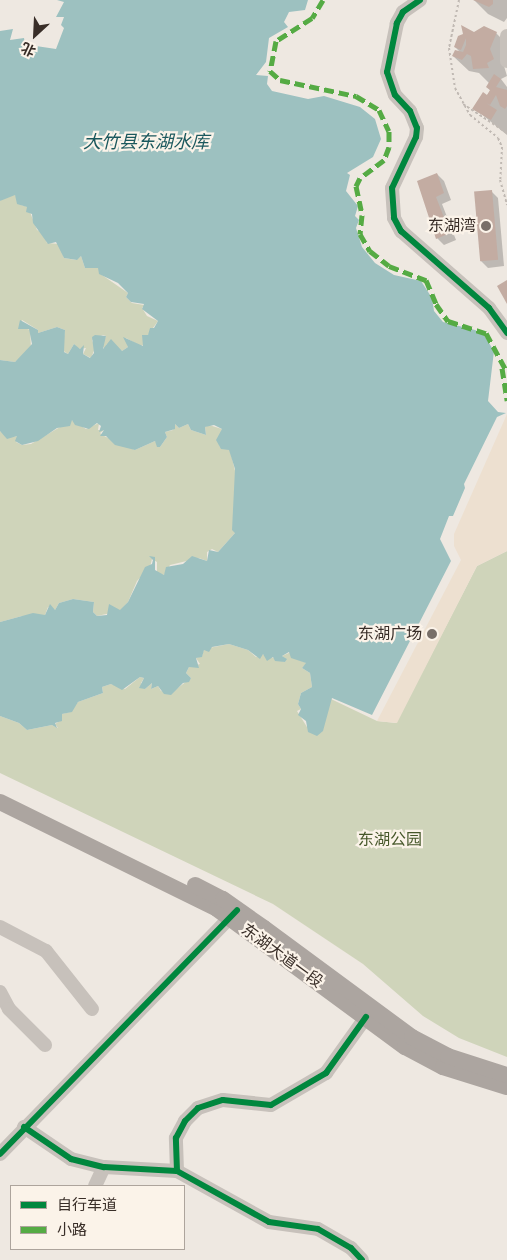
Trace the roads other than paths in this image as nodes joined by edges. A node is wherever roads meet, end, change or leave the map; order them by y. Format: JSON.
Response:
{"nodes":[{"id":1,"x":420,"y":0,"type":"edge"},
{"id":2,"x":507,"y":36,"type":"edge"},
{"id":3,"x":507,"y":61,"type":"edge"},
{"id":4,"x":507,"y":333,"type":"edge"},
{"id":5,"x":0,"y":790,"type":"edge"},
{"id":6,"x":0,"y":802,"type":"edge"},
{"id":7,"x":233,"y":914,"type":"junction"},
{"id":8,"x":0,"y":927,"type":"edge"},
{"id":9,"x":0,"y":992,"type":"edge"},
{"id":10,"x":92,"y":1009,"type":"dead end"},
{"id":11,"x":366,"y":1017,"type":"junction"},
{"id":12,"x":45,"y":1044,"type":"dead end"},
{"id":13,"x":507,"y":1075,"type":"edge"},
{"id":14,"x":507,"y":1087,"type":"edge"},
{"id":15,"x":24,"y":1127,"type":"junction"},
{"id":16,"x":0,"y":1154,"type":"edge"},
{"id":17,"x":104,"y":1167,"type":"junction"},
{"id":18,"x":177,"y":1171,"type":"junction"},
{"id":19,"x":95,"y":1185,"type":"edge"},
{"id":20,"x":362,"y":1260,"type":"edge"}],
"edges":[{"from":1,"to":4,"type":"street"},
{"from":2,"to":3,"type":"street"},
{"from":5,"to":7,"type":"main road","name":"东湖大道一段"},
{"from":6,"to":7,"type":"main road","name":"东湖大道一段"},
{"from":7,"to":11,"type":"main road","name":"东湖大道一段"},
{"from":7,"to":13,"type":"main road","name":"东湖大道一段"},
{"from":7,"to":15,"type":"street"},
{"from":8,"to":10,"type":"street"},
{"from":9,"to":12,"type":"street"},
{"from":11,"to":14,"type":"main road","name":"东湖大道一段"},
{"from":11,"to":18,"type":"street"},
{"from":15,"to":16,"type":"street"},
{"from":15,"to":17,"type":"street"},
{"from":17,"to":18,"type":"street"},
{"from":17,"to":19,"type":"street"},
{"from":18,"to":20,"type":"street"}]}
